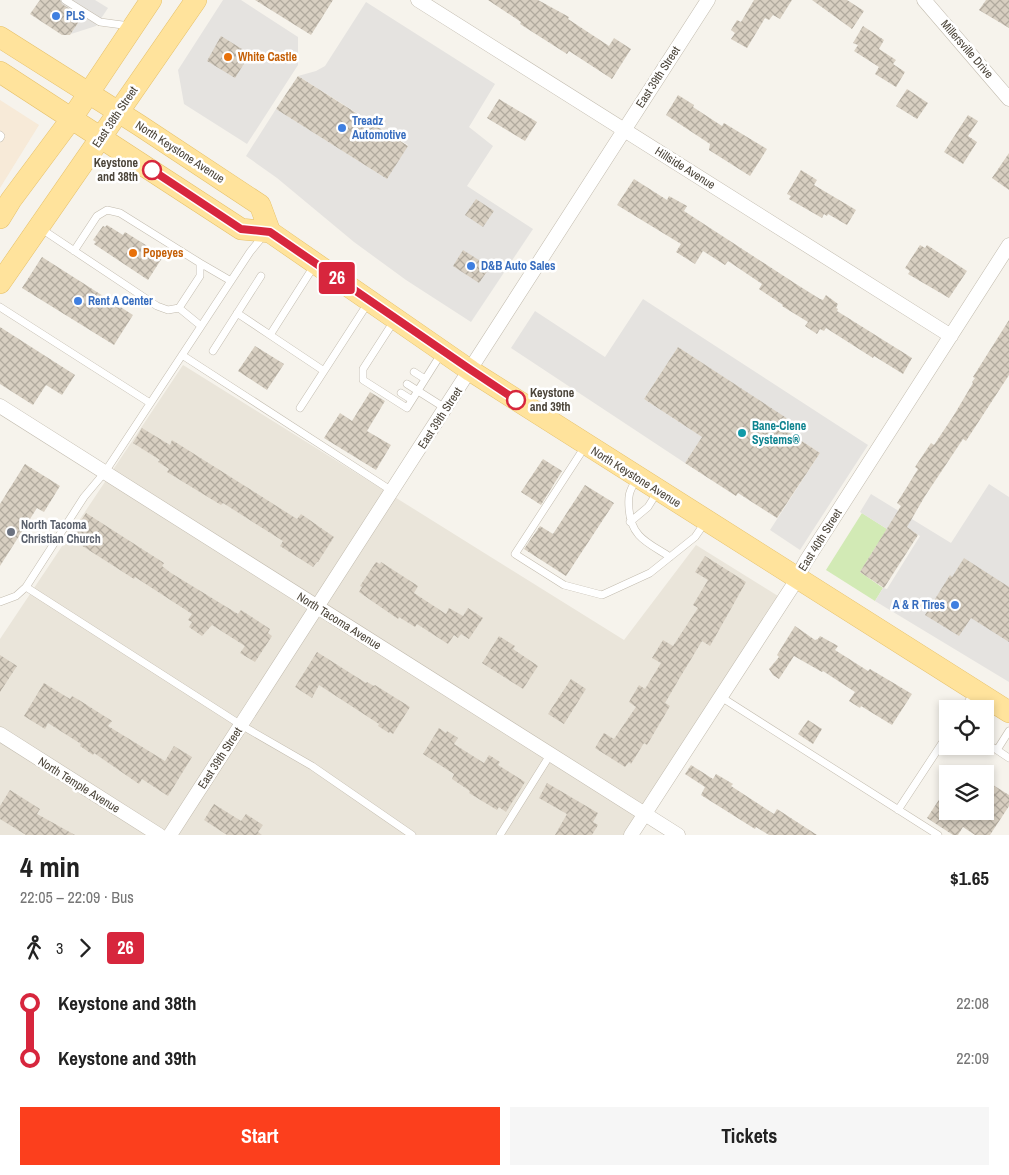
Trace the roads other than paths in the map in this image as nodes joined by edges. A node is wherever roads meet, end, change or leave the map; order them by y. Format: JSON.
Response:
{"nodes":[{"id":1,"x":65,"y":0,"type":"edge"},
{"id":2,"x":151,"y":0,"type":"edge"},
{"id":3,"x":196,"y":0,"type":"edge"},
{"id":4,"x":418,"y":0,"type":"edge"},
{"id":5,"x":708,"y":0,"type":"edge"},
{"id":6,"x":924,"y":0,"type":"edge"},
{"id":7,"x":133,"y":27,"type":"junction"},
{"id":8,"x":0,"y":37,"type":"edge"},
{"id":9,"x":0,"y":72,"type":"edge"},
{"id":10,"x":89,"y":93,"type":"junction"},
{"id":11,"x":1009,"y":99,"type":"edge"},
{"id":12,"x":118,"y":112,"type":"junction"},
{"id":13,"x":72,"y":118,"type":"junction"},
{"id":14,"x":624,"y":130,"type":"junction"},
{"id":15,"x":101,"y":137,"type":"junction"},
{"id":16,"x":6,"y":205,"type":"edge"},
{"id":17,"x":39,"y":228,"type":"junction"},
{"id":18,"x":268,"y":232,"type":"junction"},
{"id":19,"x":1009,"y":245,"type":"edge"},
{"id":20,"x":74,"y":250,"type":"junction"},
{"id":21,"x":200,"y":263,"type":"junction"},
{"id":22,"x":316,"y":264,"type":"junction"},
{"id":23,"x":261,"y":276,"type":"dead end"},
{"id":24,"x":231,"y":281,"type":"junction"},
{"id":25,"x":0,"y":283,"type":"edge"},
{"id":26,"x":370,"y":301,"type":"junction"},
{"id":27,"x":0,"y":307,"type":"edge"},
{"id":28,"x":179,"y":308,"type":"junction"},
{"id":29,"x":237,"y":313,"type":"junction"},
{"id":30,"x":395,"y":318,"type":"junction"},
{"id":31,"x":201,"y":326,"type":"junction"},
{"id":32,"x":270,"y":334,"type":"junction"},
{"id":33,"x":951,"y":336,"type":"junction"},
{"id":34,"x":376,"y":347,"type":"junction"},
{"id":35,"x":213,"y":351,"type":"dead end"},
{"id":36,"x":384,"y":352,"type":"dead end"},
{"id":37,"x":443,"y":352,"type":"junction"},
{"id":38,"x":182,"y":355,"type":"junction"},
{"id":39,"x":369,"y":359,"type":"junction"},
{"id":40,"x":377,"y":364,"type":"dead end"},
{"id":41,"x":363,"y":369,"type":"junction"},
{"id":42,"x":324,"y":370,"type":"junction"},
{"id":43,"x":471,"y":370,"type":"junction"},
{"id":44,"x":414,"y":372,"type":"dead end"},
{"id":45,"x":370,"y":374,"type":"dead end"},
{"id":46,"x":425,"y":379,"type":"junction"},
{"id":47,"x":407,"y":384,"type":"dead end"},
{"id":48,"x":418,"y":391,"type":"junction"},
{"id":49,"x":401,"y":393,"type":"dead end"},
{"id":50,"x":412,"y":400,"type":"junction"},
{"id":51,"x":150,"y":403,"type":"junction"},
{"id":52,"x":0,"y":406,"type":"edge"},
{"id":53,"x":300,"y":408,"type":"dead end"},
{"id":54,"x":446,"y":409,"type":"junction"},
{"id":55,"x":586,"y":445,"type":"junction"},
{"id":56,"x":104,"y":472,"type":"junction"},
{"id":57,"x":638,"y":478,"type":"junction"},
{"id":58,"x":658,"y":490,"type":"junction"},
{"id":59,"x":393,"y":491,"type":"junction"},
{"id":60,"x":706,"y":521,"type":"junction"},
{"id":61,"x":630,"y":522,"type":"junction"},
{"id":62,"x":670,"y":557,"type":"junction"},
{"id":63,"x":797,"y":578,"type":"junction"},
{"id":64,"x":26,"y":587,"type":"junction"},
{"id":65,"x":0,"y":602,"type":"edge"},
{"id":66,"x":317,"y":607,"type":"junction"},
{"id":67,"x":975,"y":691,"type":"junction"},
{"id":68,"x":721,"y":697,"type":"junction"},
{"id":69,"x":970,"y":700,"type":"edge"},
{"id":70,"x":1009,"y":712,"type":"edge"},
{"id":71,"x":241,"y":725,"type":"junction"},
{"id":72,"x":1009,"y":731,"type":"edge"},
{"id":73,"x":0,"y":734,"type":"edge"},
{"id":74,"x":939,"y":748,"type":"edge"},
{"id":75,"x":994,"y":748,"type":"edge"},
{"id":76,"x":997,"y":750,"type":"junction"},
{"id":77,"x":550,"y":754,"type":"junction"},
{"id":78,"x":1009,"y":758,"type":"edge"},
{"id":79,"x":898,"y":810,"type":"junction"},
{"id":80,"x":644,"y":814,"type":"junction"},
{"id":81,"x":159,"y":835,"type":"edge"},
{"id":82,"x":170,"y":835,"type":"edge"},
{"id":83,"x":412,"y":835,"type":"edge"},
{"id":84,"x":500,"y":835,"type":"edge"},
{"id":85,"x":631,"y":835,"type":"edge"},
{"id":86,"x":678,"y":835,"type":"edge"},
{"id":87,"x":938,"y":835,"type":"edge"}],
"edges":[{"from":1,"to":7,"type":"lane"},
{"from":2,"to":7,"type":"main road"},
{"from":3,"to":12,"type":"main road","name":"East 38th Street"},
{"from":4,"to":14,"type":"street","name":"Hillside Avenue"},
{"from":5,"to":14,"type":"street","name":"East 39th Street"},
{"from":6,"to":11,"type":"street","name":"Millersville Drive"},
{"from":7,"to":10,"type":"main road"},
{"from":8,"to":10,"type":"main road","name":"North Keystone Avenue"},
{"from":9,"to":13,"type":"main road"},
{"from":10,"to":12,"type":"main road","name":"North Keystone Avenue"},
{"from":10,"to":13,"type":"main road"},
{"from":12,"to":15,"type":"main road","name":"East 38th Street"},
{"from":12,"to":18,"type":"main road","name":"North Keystone Avenue"},
{"from":13,"to":15,"type":"main road"},
{"from":13,"to":16,"type":"main road"},
{"from":14,"to":33,"type":"street","name":"Hillside Avenue"},
{"from":14,"to":43,"type":"street","name":"East 39th Street"},
{"from":15,"to":17,"type":"main road","name":"East 38th Street"},
{"from":15,"to":18,"type":"main road"},
{"from":17,"to":20,"type":"lane"},
{"from":17,"to":25,"type":"main road","name":"East 38th Street"},
{"from":18,"to":22,"type":"main road","name":"North Keystone Avenue"},
{"from":18,"to":24,"type":"lane"},
{"from":19,"to":33,"type":"street","name":"East 40th Street"},
{"from":20,"to":21,"type":"lane"},
{"from":20,"to":28,"type":"lane"},
{"from":21,"to":24,"type":"lane"},
{"from":21,"to":28,"type":"lane"},
{"from":22,"to":26,"type":"main road","name":"North Keystone Avenue"},
{"from":22,"to":32,"type":"lane"},
{"from":23,"to":29,"type":"lane"},
{"from":24,"to":31,"type":"lane"},
{"from":26,"to":30,"type":"main road","name":"North Keystone Avenue"},
{"from":26,"to":42,"type":"lane"},
{"from":27,"to":51,"type":"lane"},
{"from":28,"to":31,"type":"lane"},
{"from":29,"to":32,"type":"lane"},
{"from":29,"to":35,"type":"lane"},
{"from":30,"to":34,"type":"lane"},
{"from":30,"to":37,"type":"main road","name":"North Keystone Avenue"},
{"from":31,"to":38,"type":"lane"},
{"from":32,"to":42,"type":"lane"},
{"from":33,"to":63,"type":"street","name":"East 40th Street"},
{"from":34,"to":36,"type":"lane"},
{"from":34,"to":39,"type":"lane"},
{"from":37,"to":43,"type":"main road","name":"North Keystone Avenue"},
{"from":37,"to":46,"type":"lane"},
{"from":38,"to":51,"type":"lane"},
{"from":38,"to":59,"type":"lane"},
{"from":39,"to":40,"type":"lane"},
{"from":39,"to":41,"type":"lane"},
{"from":41,"to":45,"type":"lane"},
{"from":41,"to":50,"type":"lane"},
{"from":42,"to":53,"type":"lane"},
{"from":43,"to":54,"type":"street","name":"East 39th Street"},
{"from":43,"to":55,"type":"main road","name":"North Keystone Avenue"},
{"from":44,"to":46,"type":"lane"},
{"from":46,"to":48,"type":"lane"},
{"from":47,"to":48,"type":"lane"},
{"from":48,"to":50,"type":"lane"},
{"from":48,"to":54,"type":"lane"},
{"from":49,"to":50,"type":"lane"},
{"from":51,"to":56,"type":"lane"},
{"from":52,"to":56,"type":"street","name":"North Tacoma Avenue"},
{"from":54,"to":59,"type":"street","name":"East 39th Street"},
{"from":55,"to":57,"type":"main road","name":"North Keystone Avenue"},
{"from":55,"to":62,"type":"lane"},
{"from":56,"to":64,"type":"lane"},
{"from":56,"to":66,"type":"street","name":"North Tacoma Avenue"},
{"from":57,"to":58,"type":"main road","name":"North Keystone Avenue"},
{"from":57,"to":61,"type":"lane"},
{"from":58,"to":60,"type":"main road","name":"North Keystone Avenue"},
{"from":58,"to":61,"type":"lane"},
{"from":59,"to":66,"type":"street","name":"East 39th Street"},
{"from":60,"to":62,"type":"lane"},
{"from":60,"to":63,"type":"main road","name":"North Keystone Avenue"},
{"from":61,"to":62,"type":"lane"},
{"from":63,"to":67,"type":"main road","name":"North Keystone Avenue"},
{"from":63,"to":68,"type":"street","name":"East 40th Street"},
{"from":64,"to":65,"type":"lane"},
{"from":64,"to":71,"type":"lane"},
{"from":66,"to":71,"type":"street","name":"East 39th Street"},
{"from":66,"to":77,"type":"street","name":"North Tacoma Avenue"},
{"from":67,"to":69,"type":"lane"},
{"from":67,"to":70,"type":"main road","name":"North Keystone Avenue"},
{"from":68,"to":79,"type":"lane"},
{"from":68,"to":80,"type":"street","name":"East 40th Street"},
{"from":71,"to":82,"type":"street","name":"East 39th Street"},
{"from":71,"to":83,"type":"lane"},
{"from":72,"to":76,"type":"lane"},
{"from":73,"to":81,"type":"street","name":"North Temple Avenue"},
{"from":74,"to":79,"type":"lane"},
{"from":75,"to":76,"type":"lane"},
{"from":76,"to":78,"type":"lane"},
{"from":77,"to":80,"type":"street","name":"North Tacoma Avenue"},
{"from":77,"to":84,"type":"lane"},
{"from":79,"to":87,"type":"lane"},
{"from":80,"to":85,"type":"street","name":"East 40th Street"},
{"from":80,"to":86,"type":"street","name":"North Tacoma Avenue"}]}
